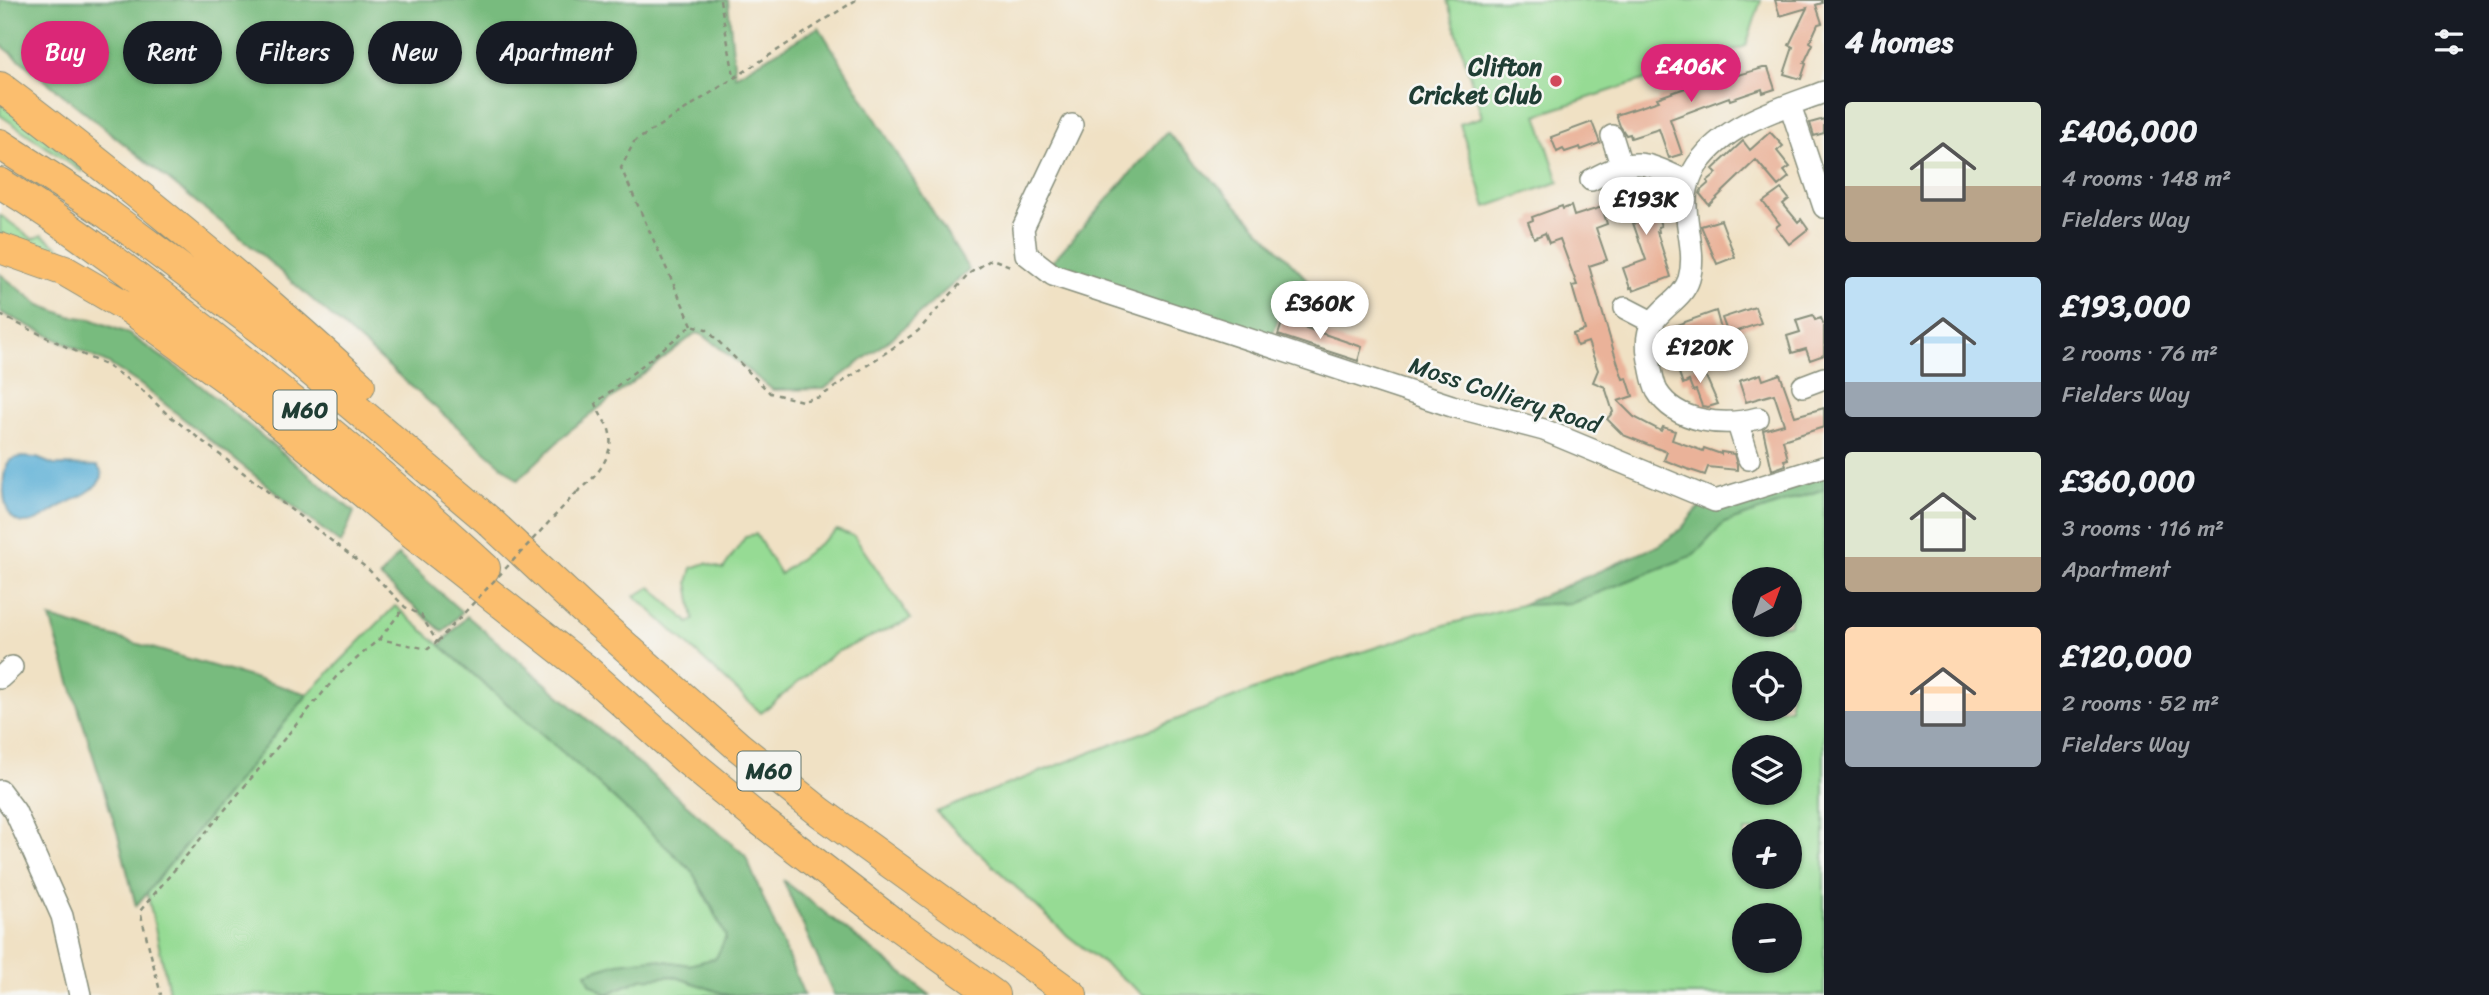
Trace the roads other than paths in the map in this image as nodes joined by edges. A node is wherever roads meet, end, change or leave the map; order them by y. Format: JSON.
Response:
{"nodes":[{"id":1,"x":0,"y":87,"type":"edge"},
{"id":2,"x":1824,"y":92,"type":"edge"},
{"id":3,"x":1790,"y":105,"type":"junction"},
{"id":4,"x":1072,"y":125,"type":"dead end"},
{"id":5,"x":1612,"y":136,"type":"dead end"},
{"id":6,"x":0,"y":144,"type":"edge"},
{"id":7,"x":1621,"y":164,"type":"junction"},
{"id":8,"x":1591,"y":180,"type":"dead end"},
{"id":9,"x":1688,"y":182,"type":"junction"},
{"id":10,"x":0,"y":183,"type":"edge"},
{"id":11,"x":1815,"y":196,"type":"edge"},
{"id":12,"x":0,"y":248,"type":"edge"},
{"id":13,"x":1625,"y":308,"type":"dead end"},
{"id":14,"x":1652,"y":322,"type":"junction"},
{"id":15,"x":1824,"y":378,"type":"edge"},
{"id":16,"x":1802,"y":386,"type":"dead end"},
{"id":17,"x":1749,"y":459,"type":"dead end"},
{"id":18,"x":1824,"y":467,"type":"edge"},
{"id":19,"x":488,"y":520,"type":"junction"},
{"id":20,"x":584,"y":668,"type":"junction"},
{"id":21,"x":0,"y":791,"type":"edge"},
{"id":22,"x":80,"y":995,"type":"edge"},
{"id":23,"x":994,"y":995,"type":"edge"},
{"id":24,"x":1072,"y":995,"type":"edge"}],
"edges":[{"from":1,"to":19,"type":"highway","number":"M60"},
{"from":2,"to":3,"type":"street"},
{"from":3,"to":9,"type":"street"},
{"from":3,"to":11,"type":"street"},
{"from":4,"to":18,"type":"street","name":"Moss Colliery Road"},
{"from":5,"to":7,"type":"street"},
{"from":6,"to":19,"type":"highway","number":"M60"},
{"from":7,"to":8,"type":"street"},
{"from":7,"to":9,"type":"street"},
{"from":9,"to":14,"type":"street"},
{"from":10,"to":20,"type":"highway","number":"M60"},
{"from":12,"to":20,"type":"highway","number":"M60"},
{"from":13,"to":14,"type":"street"},
{"from":14,"to":17,"type":"street"},
{"from":15,"to":16,"type":"street"},
{"from":19,"to":24,"type":"highway","number":"M60"},
{"from":20,"to":23,"type":"highway","number":"M60"},
{"from":21,"to":22,"type":"street"}]}
